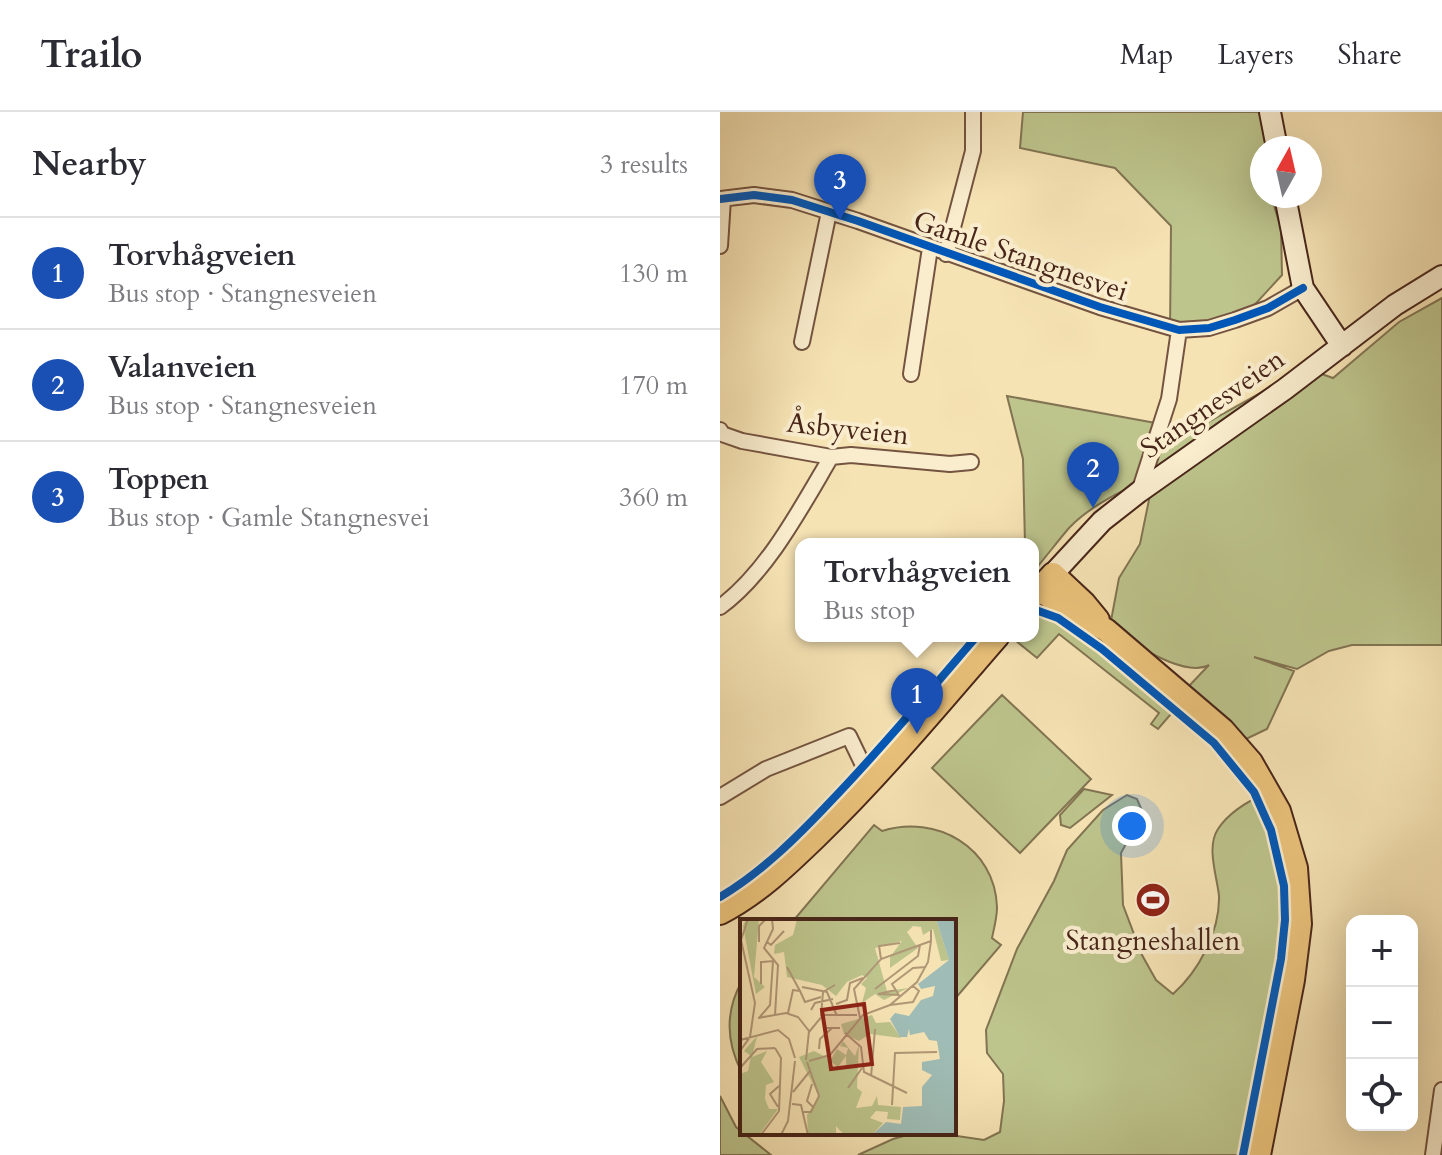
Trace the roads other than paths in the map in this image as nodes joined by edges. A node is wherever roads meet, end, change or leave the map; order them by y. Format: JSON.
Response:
{"nodes":[{"id":1,"x":973,"y":112,"type":"edge"},
{"id":2,"x":1270,"y":112,"type":"edge"},
{"id":3,"x":1275,"y":136,"type":"edge"},
{"id":4,"x":721,"y":199,"type":"edge"},
{"id":5,"x":1287,"y":208,"type":"edge"},
{"id":6,"x":829,"y":212,"type":"junction"},
{"id":7,"x":720,"y":246,"type":"edge"},
{"id":8,"x":930,"y":248,"type":"junction"},
{"id":9,"x":946,"y":254,"type":"junction"},
{"id":10,"x":1442,"y":276,"type":"edge"},
{"id":11,"x":1303,"y":288,"type":"junction"},
{"id":12,"x":1179,"y":330,"type":"junction"},
{"id":13,"x":802,"y":342,"type":"dead end"},
{"id":14,"x":1342,"y":346,"type":"junction"},
{"id":15,"x":911,"y":374,"type":"dead end"},
{"id":16,"x":721,"y":432,"type":"edge"},
{"id":17,"x":831,"y":457,"type":"junction"},
{"id":18,"x":971,"y":462,"type":"dead end"},
{"id":19,"x":1139,"y":492,"type":"junction"},
{"id":20,"x":1042,"y":586,"type":"edge"},
{"id":21,"x":720,"y":607,"type":"edge"},
{"id":22,"x":993,"y":642,"type":"edge"},
{"id":23,"x":873,"y":778,"type":"junction"},
{"id":24,"x":720,"y":797,"type":"edge"},
{"id":25,"x":720,"y":913,"type":"edge"},
{"id":26,"x":1442,"y":1090,"type":"edge"},
{"id":27,"x":1259,"y":1155,"type":"edge"},
{"id":28,"x":1433,"y":1155,"type":"edge"}],
"edges":[{"from":1,"to":9,"type":"street"},
{"from":2,"to":3,"type":"main road"},
{"from":4,"to":6,"type":"street","name":"Gamle Stangnesvei"},
{"from":4,"to":7,"type":"street"},
{"from":5,"to":11,"type":"main road"},
{"from":6,"to":8,"type":"street","name":"Gamle Stangnesvei"},
{"from":6,"to":13,"type":"street"},
{"from":8,"to":9,"type":"street","name":"Gamle Stangnesvei"},
{"from":8,"to":15,"type":"street"},
{"from":9,"to":12,"type":"street","name":"Gamle Stangnesvei"},
{"from":10,"to":14,"type":"main road","name":"Stangnesveien"},
{"from":11,"to":12,"type":"street","name":"Gamle Stangnesvei"},
{"from":11,"to":14,"type":"main road"},
{"from":12,"to":19,"type":"street"},
{"from":14,"to":19,"type":"main road","name":"Stangnesveien"},
{"from":16,"to":17,"type":"street","name":"Åsbyveien"},
{"from":17,"to":18,"type":"street","name":"Åsbyveien"},
{"from":17,"to":21,"type":"street"},
{"from":19,"to":20,"type":"main road","name":"Stangnesveien"},
{"from":20,"to":27,"type":"main road"},
{"from":22,"to":23,"type":"main road"},
{"from":23,"to":24,"type":"street"},
{"from":23,"to":25,"type":"main road"},
{"from":26,"to":28,"type":"street"}]}
